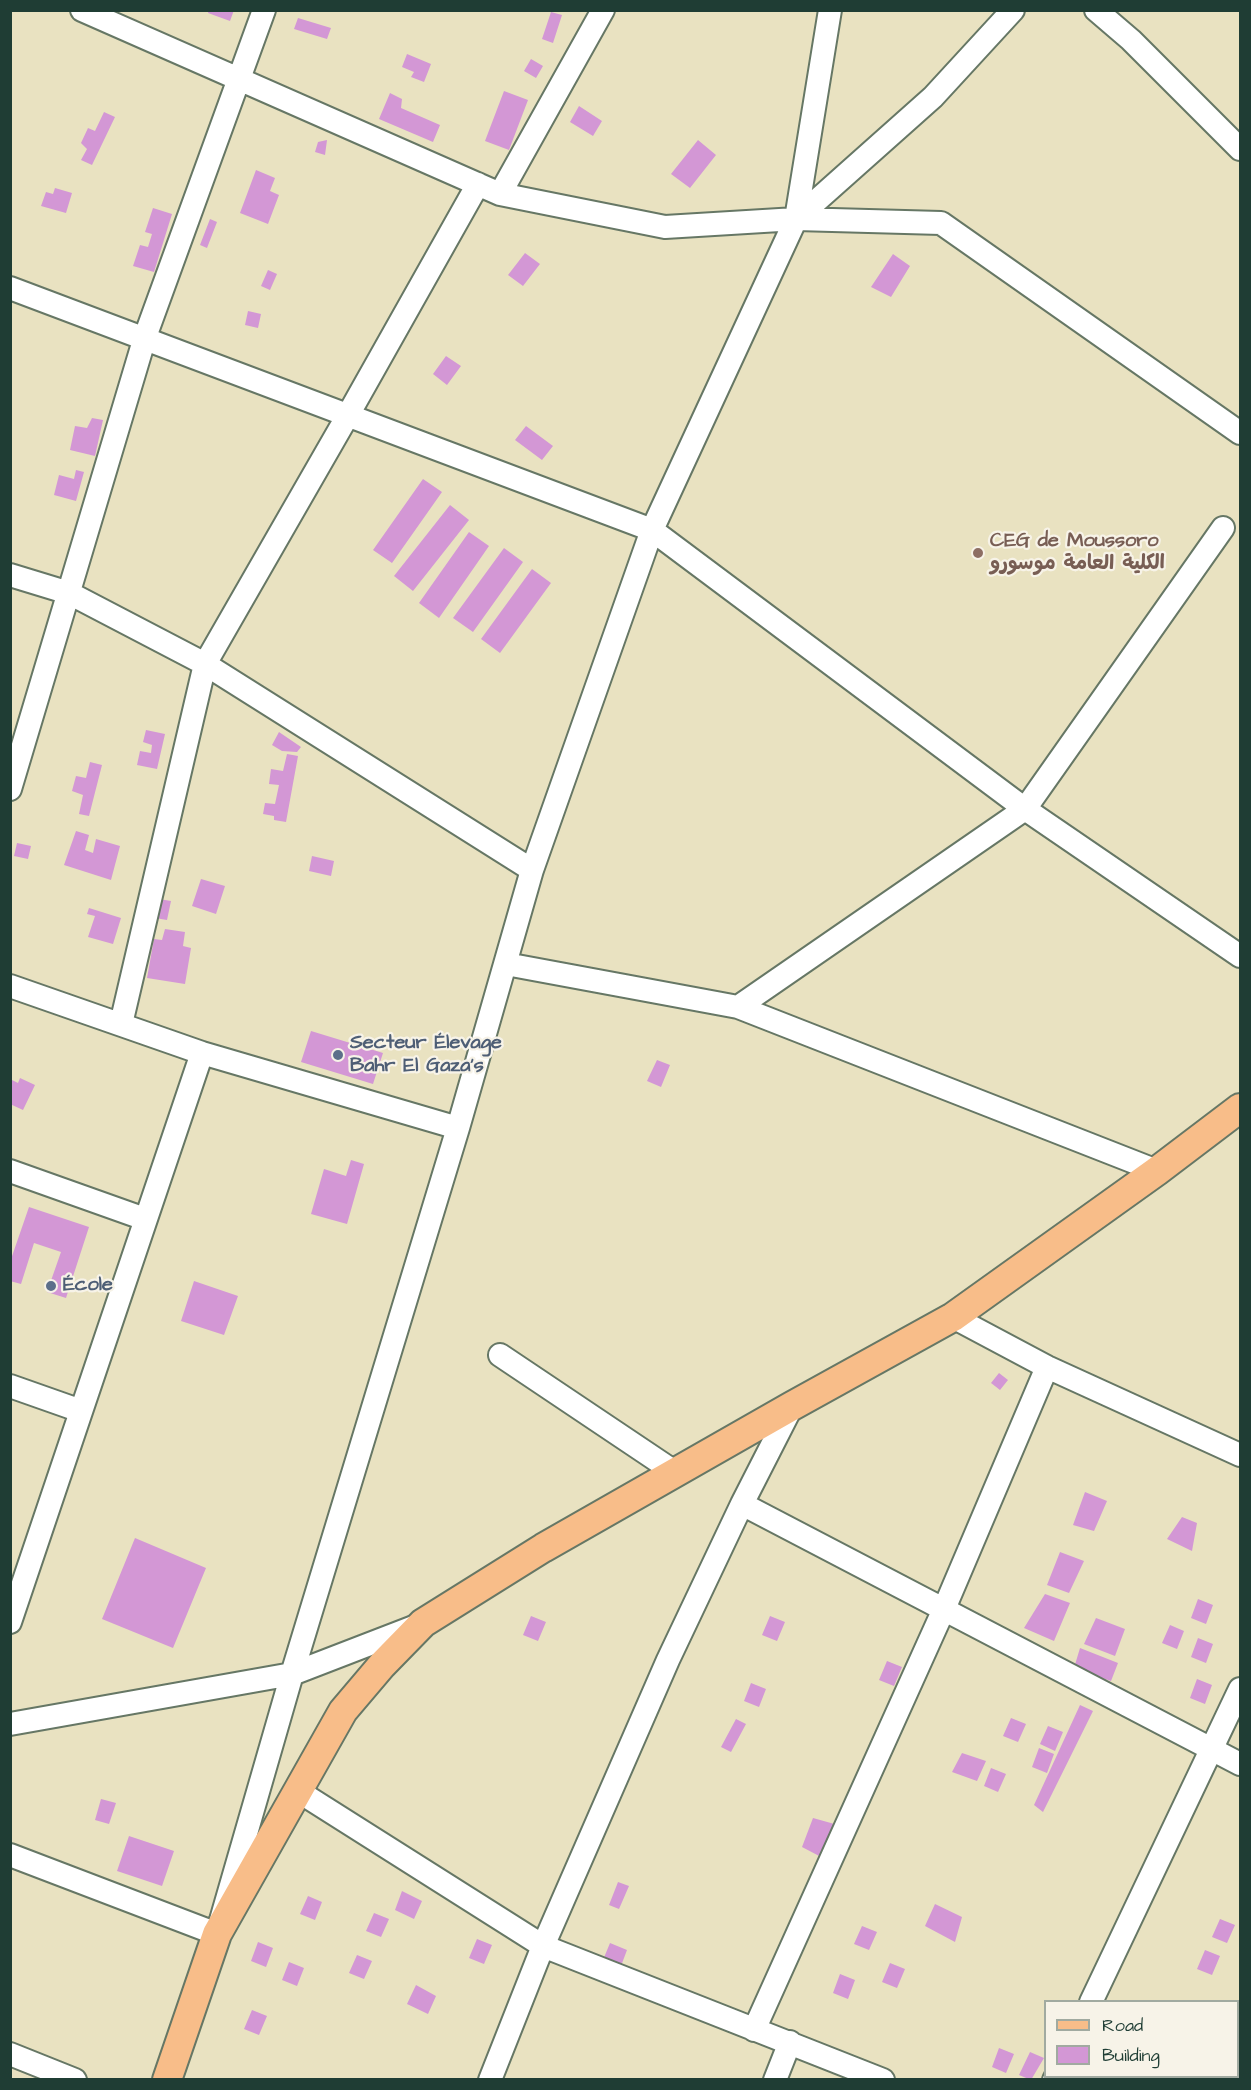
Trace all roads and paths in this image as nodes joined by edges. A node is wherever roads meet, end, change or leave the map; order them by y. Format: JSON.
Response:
{"nodes":[{"id":1,"x":82,"y":10,"type":"edge"},
{"id":2,"x":264,"y":10,"type":"edge"},
{"id":3,"x":603,"y":10,"type":"edge"},
{"id":4,"x":830,"y":10,"type":"edge"},
{"id":5,"x":1013,"y":10,"type":"edge"},
{"id":6,"x":1096,"y":10,"type":"edge"},
{"id":7,"x":240,"y":79,"type":"junction"},
{"id":8,"x":1240,"y":149,"type":"edge"},
{"id":9,"x":478,"y":184,"type":"junction"},
{"id":10,"x":500,"y":194,"type":"junction"},
{"id":11,"x":796,"y":219,"type":"junction"},
{"id":12,"x":10,"y":288,"type":"edge"},
{"id":13,"x":145,"y":337,"type":"junction"},
{"id":14,"x":348,"y":415,"type":"junction"},
{"id":15,"x":1240,"y":433,"type":"edge"},
{"id":16,"x":1223,"y":528,"type":"dead end"},
{"id":17,"x":651,"y":530,"type":"junction"},
{"id":18,"x":10,"y":575,"type":"edge"},
{"id":19,"x":69,"y":593,"type":"junction"},
{"id":20,"x":205,"y":664,"type":"junction"},
{"id":21,"x":10,"y":789,"type":"edge"},
{"id":22,"x":1025,"y":809,"type":"junction"},
{"id":23,"x":532,"y":870,"type":"junction"},
{"id":24,"x":1240,"y":956,"type":"edge"},
{"id":25,"x":506,"y":964,"type":"junction"},
{"id":26,"x":10,"y":986,"type":"edge"},
{"id":27,"x":738,"y":1006,"type":"junction"},
{"id":28,"x":121,"y":1024,"type":"junction"},
{"id":29,"x":202,"y":1053,"type":"junction"},
{"id":30,"x":1240,"y":1108,"type":"edge"},
{"id":31,"x":458,"y":1128,"type":"junction"},
{"id":32,"x":10,"y":1171,"type":"edge"},
{"id":33,"x":1157,"y":1171,"type":"junction"},
{"id":34,"x":145,"y":1219,"type":"junction"},
{"id":35,"x":953,"y":1317,"type":"junction"},
{"id":36,"x":500,"y":1355,"type":"dead end"},
{"id":37,"x":1047,"y":1367,"type":"junction"},
{"id":38,"x":10,"y":1386,"type":"edge"},
{"id":39,"x":792,"y":1406,"type":"junction"},
{"id":40,"x":81,"y":1410,"type":"junction"},
{"id":41,"x":1240,"y":1455,"type":"edge"},
{"id":42,"x":676,"y":1473,"type":"junction"},
{"id":43,"x":742,"y":1504,"type":"junction"},
{"id":44,"x":17,"y":1583,"type":"edge"},
{"id":45,"x":944,"y":1610,"type":"junction"},
{"id":46,"x":10,"y":1622,"type":"edge"},
{"id":47,"x":423,"y":1623,"type":"junction"},
{"id":48,"x":292,"y":1674,"type":"junction"},
{"id":49,"x":1240,"y":1689,"type":"edge"},
{"id":50,"x":10,"y":1724,"type":"edge"},
{"id":51,"x":1211,"y":1748,"type":"junction"},
{"id":52,"x":1240,"y":1764,"type":"edge"},
{"id":53,"x":298,"y":1791,"type":"junction"},
{"id":54,"x":10,"y":1855,"type":"edge"},
{"id":55,"x":217,"y":1934,"type":"junction"},
{"id":56,"x":543,"y":1947,"type":"junction"},
{"id":57,"x":1091,"y":2000,"type":"edge"},
{"id":58,"x":754,"y":2030,"type":"junction"},
{"id":59,"x":790,"y":2043,"type":"junction"},
{"id":60,"x":10,"y":2054,"type":"edge"},
{"id":61,"x":75,"y":2079,"type":"edge"},
{"id":62,"x":167,"y":2079,"type":"edge"},
{"id":63,"x":490,"y":2079,"type":"edge"},
{"id":64,"x":775,"y":2079,"type":"edge"},
{"id":65,"x":882,"y":2079,"type":"edge"}],
"edges":[{"from":1,"to":7,"type":"street"},
{"from":2,"to":7,"type":"street"},
{"from":3,"to":10,"type":"street"},
{"from":4,"to":11,"type":"street"},
{"from":5,"to":11,"type":"street"},
{"from":6,"to":8,"type":"street"},
{"from":7,"to":9,"type":"street"},
{"from":7,"to":13,"type":"street"},
{"from":9,"to":10,"type":"street"},
{"from":9,"to":14,"type":"street"},
{"from":10,"to":11,"type":"street"},
{"from":11,"to":15,"type":"street"},
{"from":11,"to":17,"type":"street"},
{"from":12,"to":13,"type":"street"},
{"from":13,"to":14,"type":"street"},
{"from":13,"to":19,"type":"street"},
{"from":14,"to":17,"type":"street"},
{"from":14,"to":20,"type":"street"},
{"from":16,"to":22,"type":"street"},
{"from":17,"to":22,"type":"street"},
{"from":17,"to":23,"type":"street"},
{"from":18,"to":19,"type":"street"},
{"from":19,"to":20,"type":"street"},
{"from":19,"to":21,"type":"street"},
{"from":20,"to":23,"type":"street"},
{"from":20,"to":28,"type":"street"},
{"from":22,"to":24,"type":"street"},
{"from":22,"to":27,"type":"street"},
{"from":23,"to":25,"type":"street"},
{"from":25,"to":27,"type":"street"},
{"from":25,"to":31,"type":"street"},
{"from":26,"to":28,"type":"street"},
{"from":27,"to":33,"type":"street"},
{"from":28,"to":29,"type":"street"},
{"from":29,"to":31,"type":"street"},
{"from":29,"to":34,"type":"street"},
{"from":30,"to":33,"type":"main road"},
{"from":31,"to":48,"type":"street"},
{"from":32,"to":34,"type":"street"},
{"from":33,"to":35,"type":"main road"},
{"from":34,"to":40,"type":"street"},
{"from":35,"to":37,"type":"street"},
{"from":35,"to":39,"type":"main road"},
{"from":36,"to":42,"type":"street"},
{"from":37,"to":41,"type":"street"},
{"from":37,"to":45,"type":"street"},
{"from":38,"to":40,"type":"street"},
{"from":39,"to":42,"type":"main road"},
{"from":39,"to":43,"type":"street"},
{"from":40,"to":44,"type":"street"},
{"from":42,"to":47,"type":"main road"},
{"from":43,"to":45,"type":"street"},
{"from":43,"to":56,"type":"street"},
{"from":44,"to":46,"type":"street"},
{"from":45,"to":51,"type":"street"},
{"from":45,"to":58,"type":"street"},
{"from":47,"to":48,"type":"street"},
{"from":47,"to":53,"type":"main road"},
{"from":48,"to":50,"type":"street"},
{"from":48,"to":55,"type":"street"},
{"from":49,"to":51,"type":"street"},
{"from":51,"to":52,"type":"street"},
{"from":51,"to":57,"type":"street"},
{"from":53,"to":55,"type":"main road"},
{"from":53,"to":56,"type":"street"},
{"from":54,"to":55,"type":"street"},
{"from":55,"to":62,"type":"main road"},
{"from":56,"to":58,"type":"street"},
{"from":56,"to":63,"type":"street"},
{"from":58,"to":59,"type":"street"},
{"from":59,"to":64,"type":"street"},
{"from":59,"to":65,"type":"street"},
{"from":60,"to":61,"type":"street"}]}
